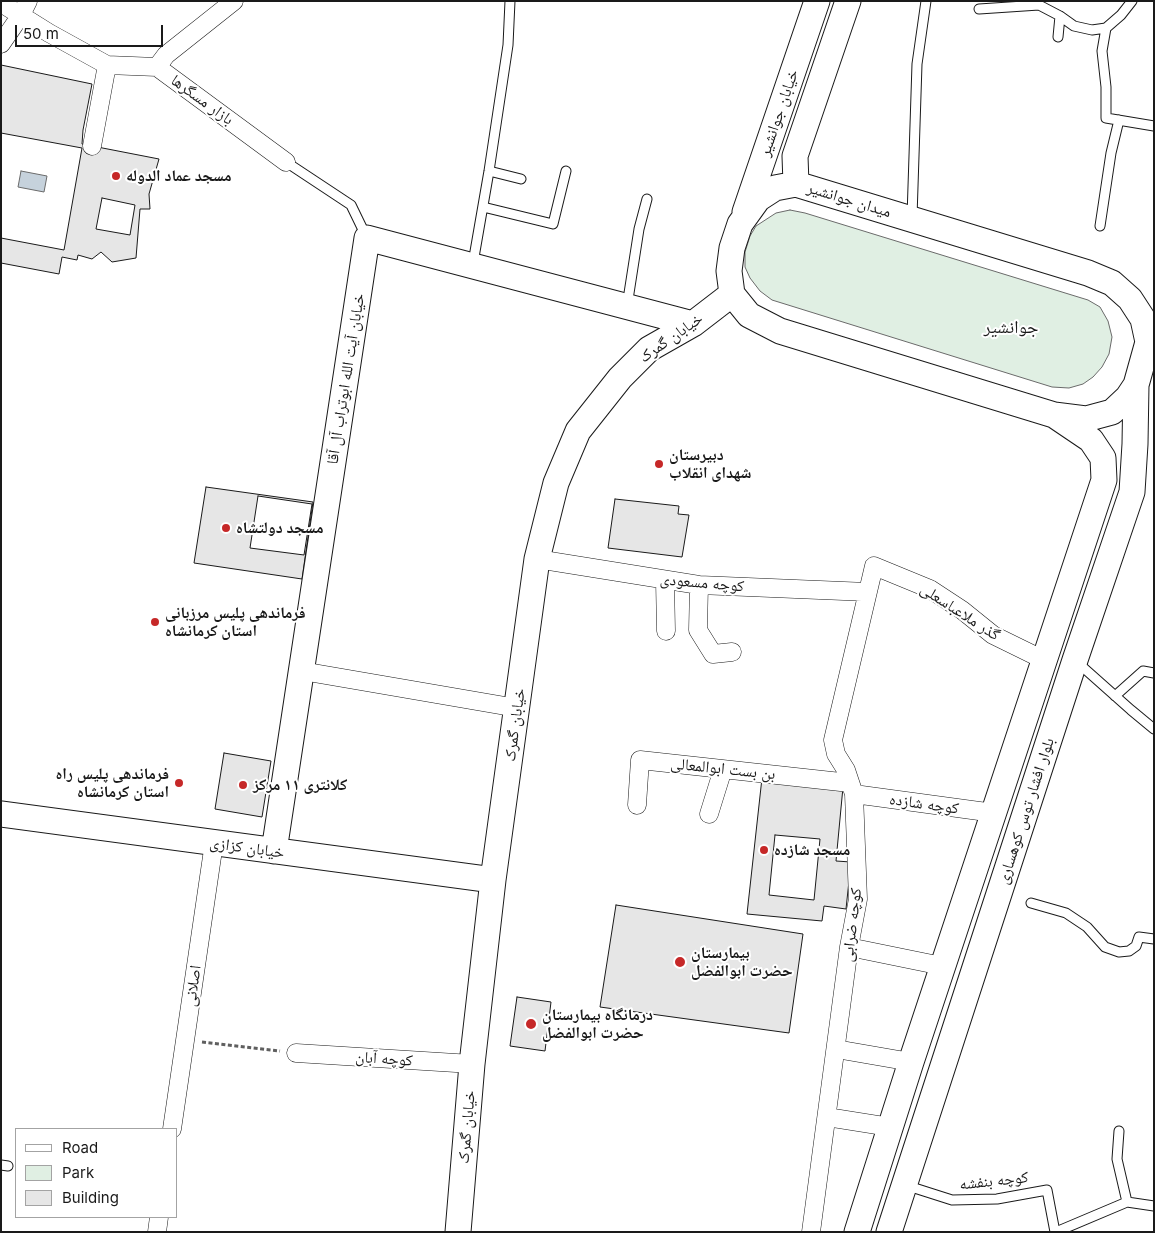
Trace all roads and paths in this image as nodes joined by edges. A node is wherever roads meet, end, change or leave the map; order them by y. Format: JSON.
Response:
{"nodes":[{"id":1,"x":234,"y":1,"type":"edge"},
{"id":2,"x":510,"y":1,"type":"edge"},
{"id":3,"x":817,"y":1,"type":"edge"},
{"id":4,"x":848,"y":1,"type":"edge"},
{"id":5,"x":926,"y":1,"type":"edge"},
{"id":6,"x":1132,"y":1,"type":"edge"},
{"id":7,"x":1,"y":3,"type":"edge"},
{"id":8,"x":24,"y":8,"type":"edge"},
{"id":9,"x":979,"y":9,"type":"dead end"},
{"id":10,"x":1060,"y":16,"type":"junction"},
{"id":11,"x":1106,"y":28,"type":"junction"},
{"id":12,"x":1058,"y":37,"type":"dead end"},
{"id":13,"x":1,"y":44,"type":"edge"},
{"id":14,"x":107,"y":65,"type":"junction"},
{"id":15,"x":157,"y":67,"type":"junction"},
{"id":16,"x":1119,"y":120,"type":"junction"},
{"id":17,"x":1154,"y":126,"type":"edge"},
{"id":18,"x":92,"y":146,"type":"dead end"},
{"id":19,"x":286,"y":162,"type":"joint"},
{"id":20,"x":489,"y":171,"type":"junction"},
{"id":21,"x":566,"y":171,"type":"dead end"},
{"id":22,"x":521,"y":179,"type":"dead end"},
{"id":23,"x":796,"y":184,"type":"junction"},
{"id":24,"x":647,"y":199,"type":"dead end"},
{"id":25,"x":483,"y":207,"type":"junction"},
{"id":26,"x":912,"y":220,"type":"junction"},
{"id":27,"x":740,"y":224,"type":"junction"},
{"id":28,"x":1100,"y":226,"type":"dead end"},
{"id":29,"x":367,"y":238,"type":"junction"},
{"id":30,"x":472,"y":266,"type":"junction"},
{"id":31,"x":732,"y":294,"type":"junction"},
{"id":32,"x":627,"y":306,"type":"junction"},
{"id":33,"x":693,"y":324,"type":"junction"},
{"id":34,"x":1136,"y":385,"type":"junction"},
{"id":35,"x":1054,"y":415,"type":"junction"},
{"id":36,"x":537,"y":559,"type":"junction"},
{"id":37,"x":874,"y":566,"type":"joint"},
{"id":38,"x":665,"y":581,"type":"junction"},
{"id":39,"x":699,"y":585,"type":"junction"},
{"id":40,"x":868,"y":592,"type":"junction"},
{"id":41,"x":666,"y":630,"type":"dead end"},
{"id":42,"x":732,"y":652,"type":"dead end"},
{"id":43,"x":1044,"y":660,"type":"junction"},
{"id":44,"x":1075,"y":660,"type":"junction"},
{"id":45,"x":302,"y":671,"type":"junction"},
{"id":46,"x":1154,"y":673,"type":"edge"},
{"id":47,"x":1115,"y":696,"type":"junction"},
{"id":48,"x":517,"y":708,"type":"junction"},
{"id":49,"x":1154,"y":729,"type":"edge"},
{"id":50,"x":722,"y":769,"type":"junction"},
{"id":51,"x":852,"y":789,"type":"junction"},
{"id":52,"x":637,"y":805,"type":"dead end"},
{"id":53,"x":994,"y":813,"type":"junction"},
{"id":54,"x":1,"y":814,"type":"edge"},
{"id":55,"x":709,"y":814,"type":"dead end"},
{"id":56,"x":214,"y":843,"type":"junction"},
{"id":57,"x":274,"y":851,"type":"junction"},
{"id":58,"x":493,"y":880,"type":"junction"},
{"id":59,"x":1031,"y":903,"type":"dead end"},
{"id":60,"x":1154,"y":939,"type":"edge"},
{"id":61,"x":849,"y":947,"type":"junction"},
{"id":62,"x":942,"y":966,"type":"junction"},
{"id":63,"x":185,"y":1040,"type":"junction"},
{"id":64,"x":836,"y":1049,"type":"junction"},
{"id":65,"x":296,"y":1053,"type":"joint"},
{"id":66,"x":911,"y":1062,"type":"junction"},
{"id":67,"x":472,"y":1064,"type":"junction"},
{"id":68,"x":826,"y":1117,"type":"junction"},
{"id":69,"x":890,"y":1127,"type":"junction"},
{"id":70,"x":172,"y":1128,"type":"edge"},
{"id":71,"x":1119,"y":1131,"type":"dead end"},
{"id":72,"x":904,"y":1185,"type":"junction"},
{"id":73,"x":1127,"y":1202,"type":"junction"},
{"id":74,"x":1154,"y":1206,"type":"edge"},
{"id":75,"x":159,"y":1218,"type":"edge"},
{"id":76,"x":157,"y":1232,"type":"edge"},
{"id":77,"x":458,"y":1232,"type":"edge"},
{"id":78,"x":811,"y":1232,"type":"edge"},
{"id":79,"x":857,"y":1232,"type":"edge"},
{"id":80,"x":889,"y":1232,"type":"edge"},
{"id":81,"x":1055,"y":1232,"type":"edge"}],
"edges":[{"from":1,"to":15,"type":"street"},
{"from":2,"to":20,"type":"lane"},
{"from":3,"to":27,"type":"main road","name":"خیابان جوانشیر"},
{"from":4,"to":23,"type":"main road","name":"خیابان جوانشیر"},
{"from":5,"to":26,"type":"lane"},
{"from":6,"to":11,"type":"lane"},
{"from":7,"to":8,"type":"street"},
{"from":8,"to":13,"type":"street"},
{"from":8,"to":14,"type":"street"},
{"from":9,"to":10,"type":"lane"},
{"from":10,"to":11,"type":"lane"},
{"from":10,"to":12,"type":"lane"},
{"from":11,"to":16,"type":"lane"},
{"from":14,"to":15,"type":"street","name":"بازار مسگرها"},
{"from":14,"to":18,"type":"street"},
{"from":15,"to":19,"type":"street","name":"بازار مسگرها"},
{"from":16,"to":17,"type":"lane"},
{"from":16,"to":28,"type":"lane"},
{"from":19,"to":29,"type":"lane"},
{"from":20,"to":22,"type":"lane"},
{"from":20,"to":25,"type":"lane"},
{"from":21,"to":25,"type":"lane"},
{"from":23,"to":26,"type":"main road","name":"میدان جوانشیر"},
{"from":23,"to":27,"type":"main road","name":"میدان جوانشیر"},
{"from":24,"to":32,"type":"lane"},
{"from":25,"to":30,"type":"lane"},
{"from":26,"to":34,"type":"main road","name":"میدان جوانشیر"},
{"from":27,"to":31,"type":"main road","name":"میدان جوانشیر"},
{"from":29,"to":30,"type":"main road"},
{"from":29,"to":45,"type":"main road","name":"خیابان آیت الله ابوتراب آل آقا"},
{"from":30,"to":32,"type":"main road"},
{"from":31,"to":33,"type":"main road","name":"خیابان گمرک"},
{"from":31,"to":35,"type":"main road","name":"میدان جوانشیر"},
{"from":32,"to":33,"type":"main road"},
{"from":33,"to":36,"type":"main road","name":"خیابان گمرک"},
{"from":34,"to":35,"type":"main road","name":"میدان جوانشیر"},
{"from":34,"to":44,"type":"main road","name":"بلوار افشار توس کوهساری"},
{"from":35,"to":43,"type":"main road","name":"بلوار افشار توس کوهساری"},
{"from":36,"to":38,"type":"street","name":"کوچه مسعودی"},
{"from":36,"to":48,"type":"main road","name":"خیابان گمرک"},
{"from":37,"to":40,"type":"street","name":"کوچه ضرابی"},
{"from":37,"to":43,"type":"street","name":"گذر ملاعباسعلی"},
{"from":38,"to":39,"type":"street","name":"کوچه مسعودی"},
{"from":38,"to":41,"type":"street"},
{"from":39,"to":40,"type":"street","name":"کوچه مسعودی"},
{"from":39,"to":42,"type":"street"},
{"from":40,"to":51,"type":"street","name":"کوچه ضرابی"},
{"from":43,"to":53,"type":"main road","name":"بلوار افشار توس کوهساری"},
{"from":44,"to":47,"type":"lane"},
{"from":44,"to":72,"type":"main road","name":"بلوار افشار توس کوهساری"},
{"from":45,"to":48,"type":"street"},
{"from":45,"to":57,"type":"main road","name":"خیابان آیت الله ابوتراب آل آقا"},
{"from":46,"to":47,"type":"lane"},
{"from":47,"to":49,"type":"lane"},
{"from":48,"to":58,"type":"main road","name":"خیابان گمرک"},
{"from":50,"to":51,"type":"street","name":"بن بست ابوالمعالی"},
{"from":50,"to":52,"type":"street","name":"بن بست ابوالمعالی"},
{"from":50,"to":55,"type":"street"},
{"from":51,"to":53,"type":"street","name":"کوچه شازده"},
{"from":51,"to":61,"type":"street","name":"کوچه ضرابی"},
{"from":53,"to":62,"type":"main road","name":"بلوار افشار توس کوهساری"},
{"from":54,"to":56,"type":"main road","name":"خیابان کزازی"},
{"from":56,"to":57,"type":"main road","name":"خیابان کزازی"},
{"from":56,"to":63,"type":"street","name":"اصلانی"},
{"from":57,"to":58,"type":"main road","name":"خیابان کزازی"},
{"from":58,"to":67,"type":"main road","name":"خیابان گمرک"},
{"from":59,"to":60,"type":"lane"},
{"from":61,"to":62,"type":"street"},
{"from":61,"to":64,"type":"street","name":"کوچه ضرابی"},
{"from":62,"to":66,"type":"main road","name":"بلوار افشار توس کوهساری"},
{"from":63,"to":65,"type":"path"},
{"from":63,"to":70,"type":"street","name":"اصلانی"},
{"from":64,"to":66,"type":"street"},
{"from":64,"to":68,"type":"street","name":"کوچه ضرابی"},
{"from":65,"to":67,"type":"street","name":"کوچه آبان"},
{"from":66,"to":69,"type":"main road","name":"بلوار افشار توس کوهساری"},
{"from":67,"to":77,"type":"main road","name":"خیابان گمرک"},
{"from":68,"to":69,"type":"street"},
{"from":68,"to":78,"type":"street","name":"کوچه ضرابی"},
{"from":69,"to":79,"type":"main road","name":"بلوار افشار توس کوهساری"},
{"from":71,"to":73,"type":"lane"},
{"from":72,"to":80,"type":"main road","name":"بلوار افشار توس کوهساری"},
{"from":72,"to":81,"type":"lane","name":"کوچه بنفشه"},
{"from":73,"to":74,"type":"lane"},
{"from":73,"to":81,"type":"lane"},
{"from":75,"to":76,"type":"street"}]}
